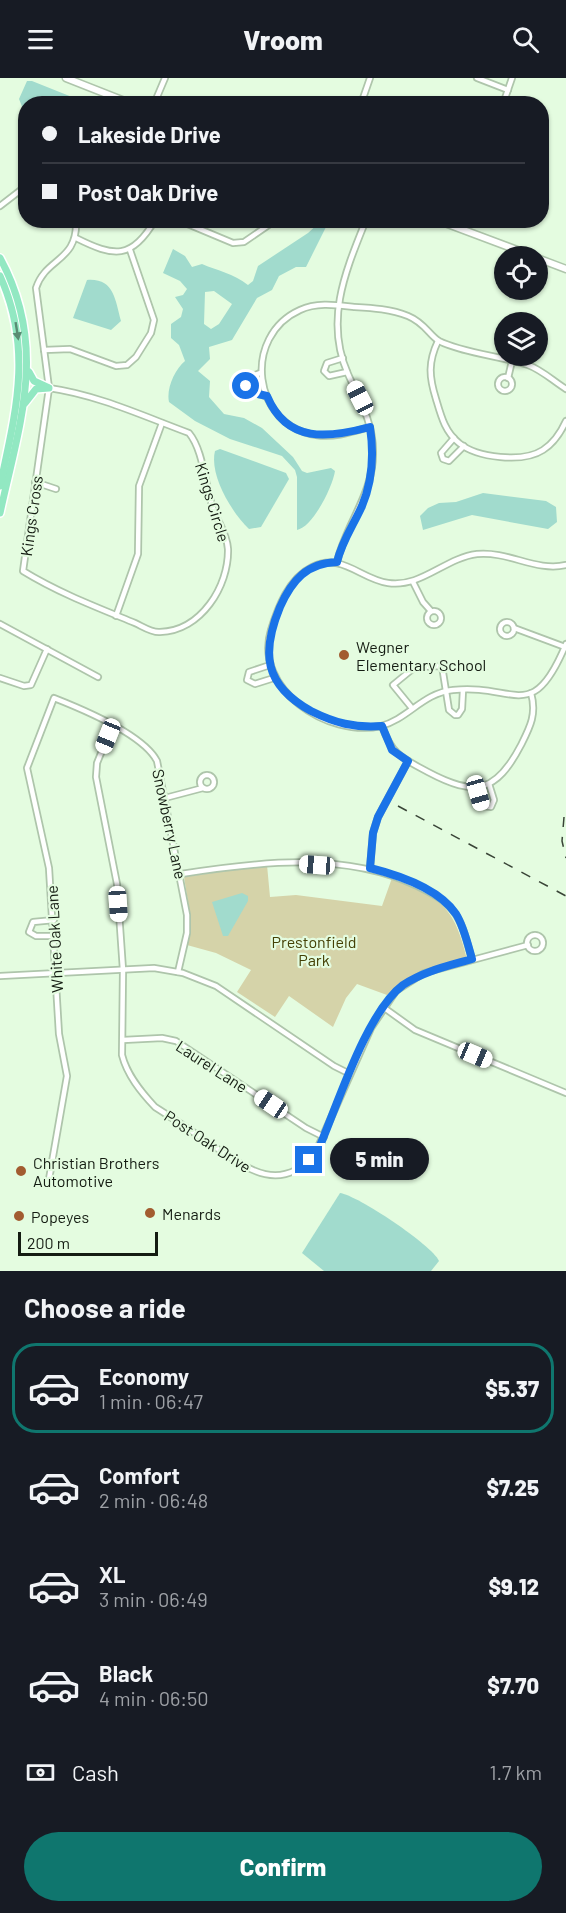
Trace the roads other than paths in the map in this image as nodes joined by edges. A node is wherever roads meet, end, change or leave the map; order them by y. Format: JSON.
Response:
{"nodes":[{"id":1,"x":66,"y":78,"type":"edge"},
{"id":2,"x":165,"y":78,"type":"edge"},
{"id":3,"x":370,"y":78,"type":"edge"},
{"id":4,"x":477,"y":78,"type":"edge"},
{"id":5,"x":512,"y":78,"type":"edge"},
{"id":6,"x":508,"y":90,"type":"junction"},
{"id":7,"x":112,"y":96,"type":"edge"},
{"id":8,"x":157,"y":96,"type":"edge"},
{"id":9,"x":364,"y":96,"type":"edge"},
{"id":10,"x":506,"y":96,"type":"edge"},
{"id":11,"x":18,"y":192,"type":"edge"},
{"id":12,"x":0,"y":207,"type":"edge"},
{"id":13,"x":76,"y":228,"type":"edge"},
{"id":14,"x":150,"y":228,"type":"edge"},
{"id":15,"x":197,"y":228,"type":"edge"},
{"id":16,"x":264,"y":228,"type":"edge"},
{"id":17,"x":363,"y":228,"type":"edge"},
{"id":18,"x":466,"y":228,"type":"edge"},
{"id":19,"x":76,"y":238,"type":"junction"},
{"id":20,"x":509,"y":246,"type":"edge"},
{"id":21,"x":130,"y":250,"type":"junction"},
{"id":22,"x":0,"y":258,"type":"edge"},
{"id":23,"x":548,"y":262,"type":"edge"},
{"id":24,"x":566,"y":269,"type":"edge"},
{"id":25,"x":0,"y":276,"type":"edge"},
{"id":26,"x":338,"y":306,"type":"junction"},
{"id":27,"x":438,"y":341,"type":"junction"},
{"id":28,"x":44,"y":350,"type":"junction"},
{"id":29,"x":494,"y":356,"type":"edge"},
{"id":30,"x":343,"y":358,"type":"junction"},
{"id":31,"x":511,"y":366,"type":"edge"},
{"id":32,"x":529,"y":366,"type":"edge"},
{"id":33,"x":28,"y":369,"type":"junction"},
{"id":34,"x":260,"y":372,"type":"junction"},
{"id":35,"x":347,"y":372,"type":"junction"},
{"id":36,"x":508,"y":378,"type":"dead end"},
{"id":37,"x":49,"y":388,"type":"junction"},
{"id":38,"x":566,"y":389,"type":"edge"},
{"id":39,"x":267,"y":396,"type":"junction"},
{"id":40,"x":22,"y":410,"type":"junction"},
{"id":41,"x":566,"y":421,"type":"edge"},
{"id":42,"x":162,"y":423,"type":"junction"},
{"id":43,"x":370,"y":427,"type":"junction"},
{"id":44,"x":454,"y":438,"type":"junction"},
{"id":45,"x":464,"y":446,"type":"junction"},
{"id":46,"x":35,"y":482,"type":"junction"},
{"id":47,"x":0,"y":486,"type":"edge"},
{"id":48,"x":56,"y":489,"type":"dead end"},
{"id":49,"x":0,"y":513,"type":"edge"},
{"id":50,"x":337,"y":562,"type":"junction"},
{"id":51,"x":566,"y":565,"type":"edge"},
{"id":52,"x":413,"y":582,"type":"junction"},
{"id":53,"x":80,"y":602,"type":"joint"},
{"id":54,"x":431,"y":611,"type":"dead end"},
{"id":55,"x":116,"y":616,"type":"junction"},
{"id":56,"x":0,"y":624,"type":"edge"},
{"id":57,"x":514,"y":628,"type":"dead end"},
{"id":58,"x":565,"y":645,"type":"edge"},
{"id":59,"x":47,"y":649,"type":"junction"},
{"id":60,"x":270,"y":664,"type":"junction"},
{"id":61,"x":98,"y":677,"type":"dead end"},
{"id":62,"x":0,"y":678,"type":"edge"},
{"id":63,"x":274,"y":678,"type":"junction"},
{"id":64,"x":448,"y":690,"type":"junction"},
{"id":65,"x":463,"y":690,"type":"junction"},
{"id":66,"x":531,"y":693,"type":"junction"},
{"id":67,"x":54,"y":698,"type":"joint"},
{"id":68,"x":411,"y":707,"type":"junction"},
{"id":69,"x":112,"y":726,"type":"junction"},
{"id":70,"x":382,"y":726,"type":"junction"},
{"id":71,"x":408,"y":761,"type":"junction"},
{"id":72,"x":489,"y":784,"type":"junction"},
{"id":73,"x":203,"y":788,"type":"dead end"},
{"id":74,"x":477,"y":788,"type":"junction"},
{"id":75,"x":165,"y":798,"type":"junction"},
{"id":76,"x":370,"y":868,"type":"junction"},
{"id":77,"x":181,"y":874,"type":"junction"},
{"id":78,"x":54,"y":920,"type":"junction"},
{"id":79,"x":55,"y":936,"type":"junction"},
{"id":80,"x":528,"y":945,"type":"dead end"},
{"id":81,"x":472,"y":959,"type":"junction"},
{"id":82,"x":123,"y":970,"type":"junction"},
{"id":83,"x":178,"y":972,"type":"junction"},
{"id":84,"x":57,"y":974,"type":"junction"},
{"id":85,"x":0,"y":976,"type":"edge"},
{"id":86,"x":383,"y":1007,"type":"junction"},
{"id":87,"x":123,"y":1040,"type":"junction"},
{"id":88,"x":350,"y":1074,"type":"junction"},
{"id":89,"x":566,"y":1093,"type":"edge"},
{"id":90,"x":324,"y":1137,"type":"junction"},
{"id":91,"x":48,"y":1185,"type":"dead end"}],
"edges":[{"from":1,"to":7,"type":"street"},
{"from":2,"to":8,"type":"street"},
{"from":3,"to":9,"type":"street"},
{"from":4,"to":6,"type":"street"},
{"from":5,"to":6,"type":"street"},
{"from":6,"to":10,"type":"street"},
{"from":11,"to":12,"type":"street"},
{"from":13,"to":19,"type":"street"},
{"from":14,"to":21,"type":"street"},
{"from":15,"to":16,"type":"street"},
{"from":17,"to":26,"type":"street"},
{"from":18,"to":20,"type":"street"},
{"from":19,"to":21,"type":"street"},
{"from":19,"to":28,"type":"street"},
{"from":21,"to":28,"type":"street"},
{"from":22,"to":33,"type":"main road"},
{"from":23,"to":24,"type":"street"},
{"from":25,"to":47,"type":"main road","one_way":true},
{"from":26,"to":27,"type":"street"},
{"from":26,"to":30,"type":"street"},
{"from":26,"to":34,"type":"street"},
{"from":27,"to":29,"type":"street"},
{"from":27,"to":44,"type":"street"},
{"from":28,"to":37,"type":"street"},
{"from":30,"to":35,"type":"street"},
{"from":30,"to":35,"type":"street"},
{"from":31,"to":36,"type":"street"},
{"from":32,"to":38,"type":"street"},
{"from":33,"to":37,"type":"main road"},
{"from":33,"to":40,"type":"main road"},
{"from":34,"to":39,"type":"street"},
{"from":34,"to":39,"type":"street"},
{"from":35,"to":43,"type":"street"},
{"from":37,"to":40,"type":"main road"},
{"from":37,"to":42,"type":"street"},
{"from":37,"to":46,"type":"street","name":"Kings Cross"},
{"from":39,"to":43,"type":"street"},
{"from":40,"to":49,"type":"main road"},
{"from":41,"to":45,"type":"street"},
{"from":42,"to":55,"type":"street"},
{"from":42,"to":55,"type":"street","name":"Kings Circle"},
{"from":43,"to":50,"type":"street"},
{"from":44,"to":45,"type":"street"},
{"from":44,"to":45,"type":"street"},
{"from":46,"to":48,"type":"street"},
{"from":46,"to":53,"type":"street","name":"Kings Cross"},
{"from":50,"to":52,"type":"street"},
{"from":50,"to":60,"type":"street"},
{"from":51,"to":52,"type":"street"},
{"from":52,"to":54,"type":"street"},
{"from":53,"to":55,"type":"street","name":"Kings Circle"},
{"from":56,"to":59,"type":"street"},
{"from":57,"to":58,"type":"street"},
{"from":58,"to":66,"type":"street"},
{"from":59,"to":61,"type":"street"},
{"from":59,"to":62,"type":"street"},
{"from":60,"to":63,"type":"street"},
{"from":60,"to":63,"type":"street"},
{"from":63,"to":70,"type":"street"},
{"from":64,"to":65,"type":"street"},
{"from":64,"to":65,"type":"street"},
{"from":64,"to":68,"type":"street"},
{"from":64,"to":68,"type":"street"},
{"from":65,"to":66,"type":"street"},
{"from":66,"to":72,"type":"street"},
{"from":67,"to":69,"type":"street","name":"Snowberry Lane"},
{"from":67,"to":78,"type":"street","name":"White Oak Lane"},
{"from":68,"to":70,"type":"street"},
{"from":69,"to":75,"type":"street","name":"Snowberry Lane"},
{"from":69,"to":82,"type":"street","name":"Post Oak Drive"},
{"from":70,"to":71,"type":"street"},
{"from":71,"to":74,"type":"street"},
{"from":71,"to":76,"type":"street"},
{"from":72,"to":74,"type":"street"},
{"from":72,"to":74,"type":"street"},
{"from":73,"to":75,"type":"street"},
{"from":75,"to":77,"type":"street","name":"Snowberry Lane"},
{"from":76,"to":77,"type":"street"},
{"from":76,"to":81,"type":"street"},
{"from":77,"to":83,"type":"street","name":"Snowberry Lane"},
{"from":78,"to":79,"type":"street","name":"White Oak Lane"},
{"from":78,"to":79,"type":"street"},
{"from":79,"to":84,"type":"street","name":"White Oak Lane"},
{"from":80,"to":81,"type":"street","name":"Post Oak Drive"},
{"from":81,"to":86,"type":"street","name":"Post Oak Drive"},
{"from":82,"to":83,"type":"street"},
{"from":82,"to":84,"type":"street"},
{"from":82,"to":87,"type":"street","name":"Post Oak Drive"},
{"from":83,"to":88,"type":"street"},
{"from":84,"to":85,"type":"street"},
{"from":84,"to":91,"type":"street","name":"White Oak Lane"},
{"from":86,"to":88,"type":"street","name":"Post Oak Drive"},
{"from":86,"to":89,"type":"street"},
{"from":87,"to":90,"type":"street","name":"Laurel Lane"},
{"from":87,"to":90,"type":"street","name":"Post Oak Drive"},
{"from":88,"to":90,"type":"street","name":"Post Oak Drive"}]}
